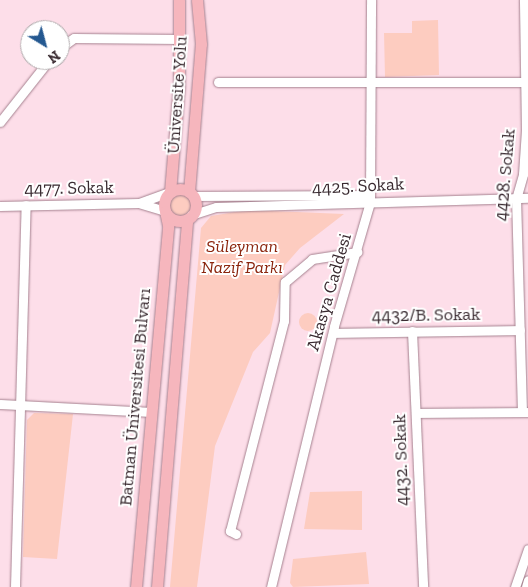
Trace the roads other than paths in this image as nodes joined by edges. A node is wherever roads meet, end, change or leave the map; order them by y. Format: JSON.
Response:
{"nodes":[{"id":1,"x":179,"y":0,"type":"edge"},
{"id":2,"x":197,"y":0,"type":"edge"},
{"id":3,"x":371,"y":0,"type":"edge"},
{"id":4,"x":524,"y":0,"type":"edge"},
{"id":5,"x":526,"y":19,"type":"edge"},
{"id":6,"x":180,"y":38,"type":"junction"},
{"id":7,"x":70,"y":41,"type":"edge"},
{"id":8,"x":41,"y":70,"type":"edge"},
{"id":9,"x":218,"y":82,"type":"dead end"},
{"id":10,"x":371,"y":82,"type":"junction"},
{"id":11,"x":526,"y":82,"type":"junction"},
{"id":12,"x":0,"y":122,"type":"edge"},
{"id":13,"x":170,"y":192,"type":"junction"},
{"id":14,"x":191,"y":194,"type":"junction"},
{"id":15,"x":516,"y":198,"type":"junction"},
{"id":16,"x":528,"y":198,"type":"edge"},
{"id":17,"x":370,"y":199,"type":"junction"},
{"id":18,"x":139,"y":202,"type":"junction"},
{"id":19,"x":26,"y":205,"type":"junction"},
{"id":20,"x":0,"y":206,"type":"edge"},
{"id":21,"x":165,"y":211,"type":"junction"},
{"id":22,"x":189,"y":217,"type":"junction"},
{"id":23,"x":357,"y":252,"type":"junction"},
{"id":24,"x":520,"y":330,"type":"junction"},
{"id":25,"x":412,"y":331,"type":"junction"},
{"id":26,"x":333,"y":332,"type":"junction"},
{"id":27,"x":0,"y":404,"type":"edge"},
{"id":28,"x":21,"y":404,"type":"junction"},
{"id":29,"x":152,"y":412,"type":"junction"},
{"id":30,"x":525,"y":412,"type":"edge"},
{"id":31,"x":416,"y":413,"type":"junction"},
{"id":32,"x":236,"y":534,"type":"dead end"},
{"id":33,"x":528,"y":549,"type":"edge"},
{"id":34,"x":528,"y":580,"type":"edge"},
{"id":35,"x":15,"y":587,"type":"edge"},
{"id":36,"x":136,"y":587,"type":"edge"},
{"id":37,"x":157,"y":587,"type":"edge"},
{"id":38,"x":271,"y":587,"type":"edge"},
{"id":39,"x":423,"y":587,"type":"edge"},
{"id":40,"x":515,"y":587,"type":"edge"},
{"id":41,"x":526,"y":587,"type":"edge"}],
"edges":[{"from":1,"to":6,"type":"main road"},
{"from":2,"to":14,"type":"main road","name":"Üniversite Yolu"},
{"from":3,"to":10,"type":"street","name":"Akasya Caddesi"},
{"from":4,"to":5,"type":"street","name":"4428. Sokak"},
{"from":5,"to":11,"type":"street","name":"4428. Sokak"},
{"from":6,"to":7,"type":"street"},
{"from":6,"to":13,"type":"main road"},
{"from":8,"to":12,"type":"street"},
{"from":9,"to":10,"type":"street"},
{"from":10,"to":11,"type":"street"},
{"from":10,"to":17,"type":"street","name":"Akasya Caddesi"},
{"from":11,"to":15,"type":"street","name":"4428. Sokak"},
{"from":13,"to":14,"type":"main road"},
{"from":13,"to":18,"type":"street"},
{"from":13,"to":21,"type":"main road"},
{"from":14,"to":17,"type":"street"},
{"from":14,"to":22,"type":"main road"},
{"from":15,"to":16,"type":"street","name":"4425. Sokak"},
{"from":15,"to":17,"type":"street","name":"4425. Sokak"},
{"from":15,"to":24,"type":"street","name":"4428. Sokak"},
{"from":17,"to":22,"type":"street","name":"4425. Sokak"},
{"from":17,"to":23,"type":"street","name":"Akasya Caddesi"},
{"from":18,"to":19,"type":"street","name":"4477. Sokak"},
{"from":18,"to":21,"type":"street"},
{"from":19,"to":20,"type":"street","name":"4477. Sokak"},
{"from":19,"to":28,"type":"street"},
{"from":21,"to":22,"type":"main road"},
{"from":21,"to":29,"type":"main road","name":"Batman Üniversitesi Bulvarı"},
{"from":22,"to":37,"type":"main road"},
{"from":23,"to":26,"type":"street","name":"Akasya Caddesi"},
{"from":23,"to":32,"type":"street"},
{"from":24,"to":25,"type":"street","name":"4432/B. Sokak"},
{"from":24,"to":30,"type":"street","name":"4428. Sokak"},
{"from":25,"to":26,"type":"street","name":"4432/B. Sokak"},
{"from":25,"to":31,"type":"street","name":"4432. Sokak"},
{"from":26,"to":38,"type":"street","name":"Akasya Caddesi"},
{"from":27,"to":28,"type":"street"},
{"from":28,"to":29,"type":"street"},
{"from":28,"to":35,"type":"street"},
{"from":29,"to":36,"type":"main road","name":"Batman Üniversitesi Bulvarı"},
{"from":30,"to":31,"type":"street"},
{"from":31,"to":39,"type":"street","name":"4432. Sokak"},
{"from":33,"to":40,"type":"street"},
{"from":34,"to":41,"type":"street"}]}
